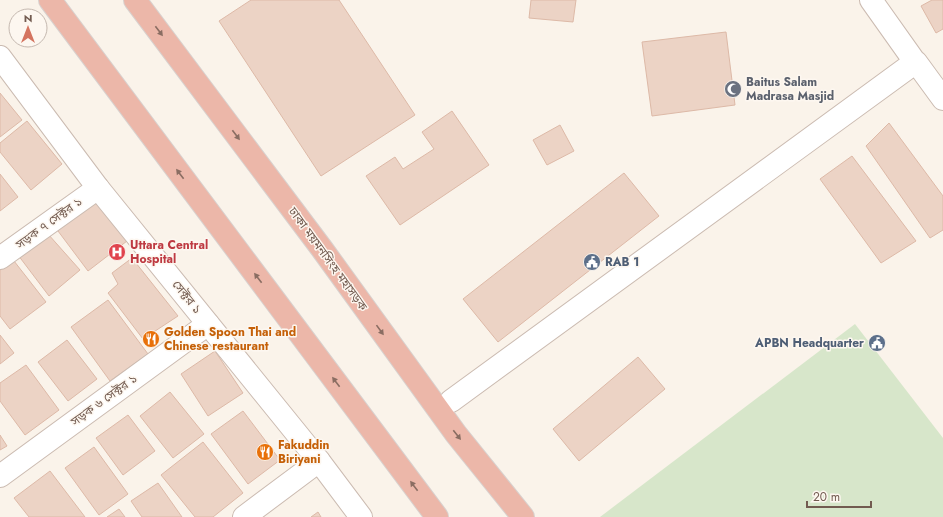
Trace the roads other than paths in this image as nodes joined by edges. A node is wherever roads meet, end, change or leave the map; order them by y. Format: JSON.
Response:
{"nodes":[{"id":1,"x":50,"y":0,"type":"edge"},
{"id":2,"x":135,"y":0,"type":"edge"},
{"id":3,"x":871,"y":0,"type":"edge"},
{"id":4,"x":0,"y":56,"type":"edge"},
{"id":5,"x":943,"y":99,"type":"edge"},
{"id":6,"x":98,"y":188,"type":"junction"},
{"id":7,"x":0,"y":258,"type":"edge"},
{"id":8,"x":208,"y":324,"type":"junction"},
{"id":9,"x":528,"y":344,"type":"junction"},
{"id":10,"x":451,"y":401,"type":"dead end"},
{"id":11,"x":319,"y":461,"type":"junction"},
{"id":12,"x":0,"y":476,"type":"edge"},
{"id":13,"x":244,"y":517,"type":"edge"},
{"id":14,"x":361,"y":517,"type":"edge"},
{"id":15,"x":437,"y":517,"type":"edge"},
{"id":16,"x":523,"y":517,"type":"edge"}],
"edges":[{"from":15,"to":1,"type":"highway","one_way":true},
{"from":2,"to":16,"type":"highway","name":"ঢাকা ময়মনসিংহ মহাসড়ক","one_way":true},
{"from":3,"to":9,"type":"street"},
{"from":4,"to":6,"type":"street","name":"সেক্টর ১"},
{"from":5,"to":9,"type":"street"},
{"from":6,"to":7,"type":"street","name":"সড়ক ৭ সেক্টর ১"},
{"from":6,"to":8,"type":"street","name":"সেক্টর ১"},
{"from":8,"to":11,"type":"street","name":"সেক্টর ১"},
{"from":8,"to":12,"type":"street","name":"সড়ক ৬ সেক্টর ১"},
{"from":9,"to":10,"type":"street"},
{"from":11,"to":13,"type":"street"},
{"from":11,"to":14,"type":"street","name":"সেক্টর ১"}]}
